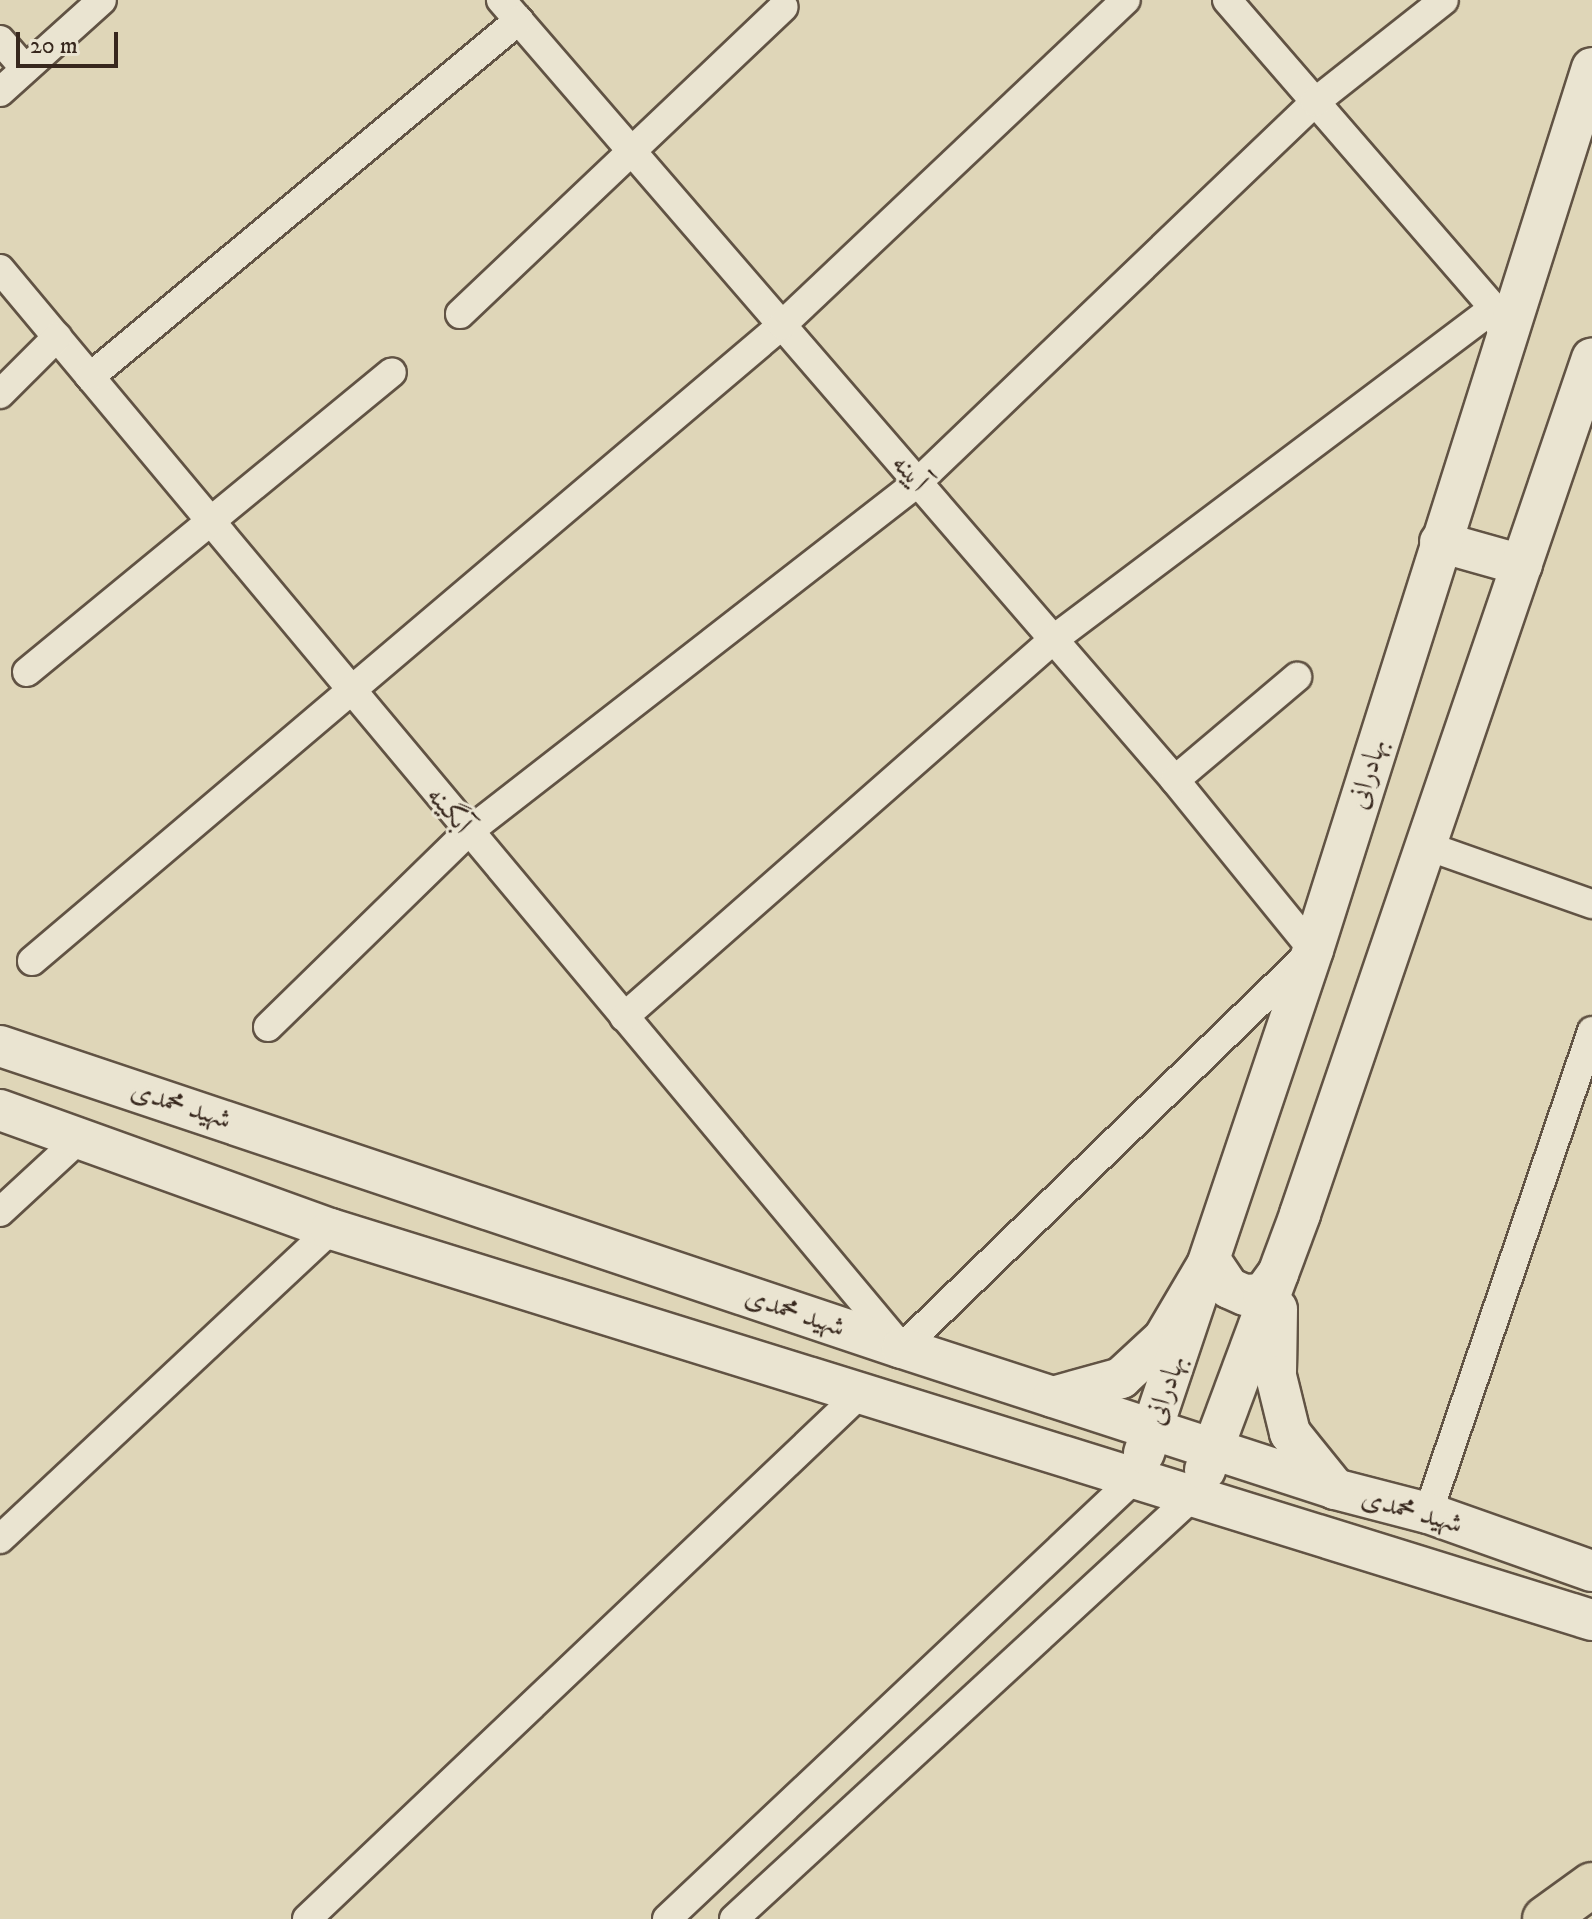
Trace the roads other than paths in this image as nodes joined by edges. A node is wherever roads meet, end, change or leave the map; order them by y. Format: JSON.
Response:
{"nodes":[{"id":1,"x":102,"y":0,"type":"edge"},
{"id":2,"x":1126,"y":0,"type":"edge"},
{"id":3,"x":1227,"y":0,"type":"edge"},
{"id":4,"x":1444,"y":0,"type":"edge"},
{"id":5,"x":784,"y":7,"type":"dead end"},
{"id":6,"x":510,"y":10,"type":"edge"},
{"id":7,"x":0,"y":40,"type":"edge"},
{"id":8,"x":1592,"y":68,"type":"edge"},
{"id":9,"x":25,"y":69,"type":"junction"},
{"id":10,"x":0,"y":92,"type":"edge"},
{"id":11,"x":1315,"y":102,"type":"junction"},
{"id":12,"x":632,"y":156,"type":"junction"},
{"id":13,"x":0,"y":269,"type":"edge"},
{"id":14,"x":460,"y":314,"type":"dead end"},
{"id":15,"x":782,"y":325,"type":"junction"},
{"id":16,"x":1500,"y":326,"type":"junction"},
{"id":17,"x":57,"y":337,"type":"junction"},
{"id":18,"x":1592,"y":358,"type":"edge"},
{"id":19,"x":392,"y":372,"type":"dead end"},
{"id":20,"x":90,"y":377,"type":"junction"},
{"id":21,"x":0,"y":394,"type":"edge"},
{"id":22,"x":918,"y":482,"type":"junction"},
{"id":23,"x":215,"y":523,"type":"junction"},
{"id":24,"x":1440,"y":542,"type":"junction"},
{"id":25,"x":1522,"y":565,"type":"junction"},
{"id":26,"x":1054,"y":639,"type":"junction"},
{"id":27,"x":27,"y":672,"type":"dead end"},
{"id":28,"x":1297,"y":677,"type":"dead end"},
{"id":29,"x":349,"y":692,"type":"junction"},
{"id":30,"x":1175,"y":780,"type":"junction"},
{"id":31,"x":468,"y":832,"type":"junction"},
{"id":32,"x":1427,"y":846,"type":"junction"},
{"id":33,"x":1592,"y":904,"type":"edge"},
{"id":34,"x":1313,"y":950,"type":"junction"},
{"id":35,"x":32,"y":961,"type":"dead end"},
{"id":36,"x":624,"y":1017,"type":"junction"},
{"id":37,"x":268,"y":1027,"type":"dead end"},
{"id":38,"x":1592,"y":1031,"type":"edge"},
{"id":39,"x":0,"y":1046,"type":"edge"},
{"id":40,"x":0,"y":1110,"type":"edge"},
{"id":41,"x":79,"y":1139,"type":"junction"},
{"id":42,"x":0,"y":1212,"type":"edge"},
{"id":43,"x":331,"y":1229,"type":"junction"},
{"id":44,"x":1210,"y":1260,"type":"junction"},
{"id":45,"x":1278,"y":1273,"type":"junction"},
{"id":46,"x":902,"y":1348,"type":"junction"},
{"id":47,"x":862,"y":1392,"type":"junction"},
{"id":48,"x":1053,"y":1397,"type":"junction"},
{"id":49,"x":1153,"y":1429,"type":"junction"},
{"id":50,"x":1216,"y":1447,"type":"junction"},
{"id":51,"x":1135,"y":1478,"type":"junction"},
{"id":52,"x":1335,"y":1489,"type":"junction"},
{"id":53,"x":1193,"y":1496,"type":"junction"},
{"id":54,"x":1428,"y":1513,"type":"junction"},
{"id":55,"x":0,"y":1539,"type":"edge"},
{"id":56,"x":1592,"y":1571,"type":"edge"},
{"id":57,"x":1592,"y":1620,"type":"edge"},
{"id":58,"x":1592,"y":1885,"type":"edge"},
{"id":59,"x":307,"y":1919,"type":"edge"},
{"id":60,"x":667,"y":1919,"type":"edge"},
{"id":61,"x":734,"y":1919,"type":"edge"},
{"id":62,"x":1545,"y":1919,"type":"edge"}],
"edges":[{"from":1,"to":9,"type":"street"},
{"from":2,"to":15,"type":"street"},
{"from":3,"to":11,"type":"street"},
{"from":4,"to":11,"type":"street"},
{"from":5,"to":12,"type":"street"},
{"from":6,"to":12,"type":"street","name":"آیینه"},
{"from":6,"to":20,"type":"street"},
{"from":7,"to":9,"type":"street"},
{"from":8,"to":16,"type":"street","name":"بهادرانی"},
{"from":9,"to":10,"type":"street"},
{"from":11,"to":16,"type":"street"},
{"from":11,"to":22,"type":"street"},
{"from":12,"to":14,"type":"street"},
{"from":12,"to":15,"type":"street","name":"آیینه"},
{"from":13,"to":17,"type":"street","name":"آبگینه"},
{"from":15,"to":22,"type":"street","name":"آیینه"},
{"from":15,"to":29,"type":"street"},
{"from":16,"to":24,"type":"street","name":"بهادرانی"},
{"from":16,"to":26,"type":"street"},
{"from":17,"to":20,"type":"street","name":"آبگینه"},
{"from":17,"to":21,"type":"street"},
{"from":18,"to":25,"type":"street"},
{"from":19,"to":23,"type":"street"},
{"from":20,"to":23,"type":"street","name":"آبگینه"},
{"from":22,"to":26,"type":"street","name":"آیینه"},
{"from":22,"to":31,"type":"street"},
{"from":23,"to":27,"type":"street"},
{"from":23,"to":29,"type":"street","name":"آبگینه"},
{"from":24,"to":25,"type":"street"},
{"from":24,"to":34,"type":"street","name":"بهادرانی"},
{"from":25,"to":32,"type":"street"},
{"from":26,"to":30,"type":"street","name":"آیینه"},
{"from":26,"to":36,"type":"street"},
{"from":28,"to":30,"type":"street"},
{"from":29,"to":31,"type":"street","name":"آبگینه"},
{"from":29,"to":35,"type":"street"},
{"from":30,"to":34,"type":"street","name":"آیینه"},
{"from":31,"to":36,"type":"street","name":"آبگینه"},
{"from":31,"to":37,"type":"street"},
{"from":32,"to":33,"type":"street"},
{"from":32,"to":45,"type":"street"},
{"from":34,"to":44,"type":"street","name":"بهادرانی"},
{"from":34,"to":46,"type":"street"},
{"from":36,"to":46,"type":"street","name":"آبگینه"},
{"from":38,"to":54,"type":"street"},
{"from":39,"to":46,"type":"street","name":"شهید محمدی"},
{"from":40,"to":41,"type":"street","name":"شهید محمدی"},
{"from":41,"to":42,"type":"street"},
{"from":41,"to":43,"type":"street","name":"شهید محمدی"},
{"from":43,"to":47,"type":"street","name":"شهید محمدی"},
{"from":43,"to":55,"type":"street"},
{"from":44,"to":45,"type":"street"},
{"from":44,"to":48,"type":"street"},
{"from":44,"to":49,"type":"street","name":"بهادرانی"},
{"from":45,"to":50,"type":"street"},
{"from":45,"to":52,"type":"street"},
{"from":46,"to":48,"type":"street","name":"شهید محمدی"},
{"from":47,"to":51,"type":"street","name":"شهید محمدی"},
{"from":47,"to":59,"type":"street"},
{"from":48,"to":49,"type":"street","name":"شهید محمدی"},
{"from":49,"to":50,"type":"street","name":"شهید محمدی"},
{"from":49,"to":51,"type":"street","name":"بهادرانی"},
{"from":50,"to":52,"type":"street","name":"شهید محمدی"},
{"from":50,"to":53,"type":"street"},
{"from":51,"to":53,"type":"street","name":"شهید محمدی"},
{"from":51,"to":60,"type":"street"},
{"from":52,"to":54,"type":"street","name":"شهید محمدی"},
{"from":53,"to":57,"type":"street","name":"شهید محمدی"},
{"from":53,"to":61,"type":"street"},
{"from":54,"to":56,"type":"street","name":"شهید محمدی"},
{"from":58,"to":62,"type":"main road"}]}
